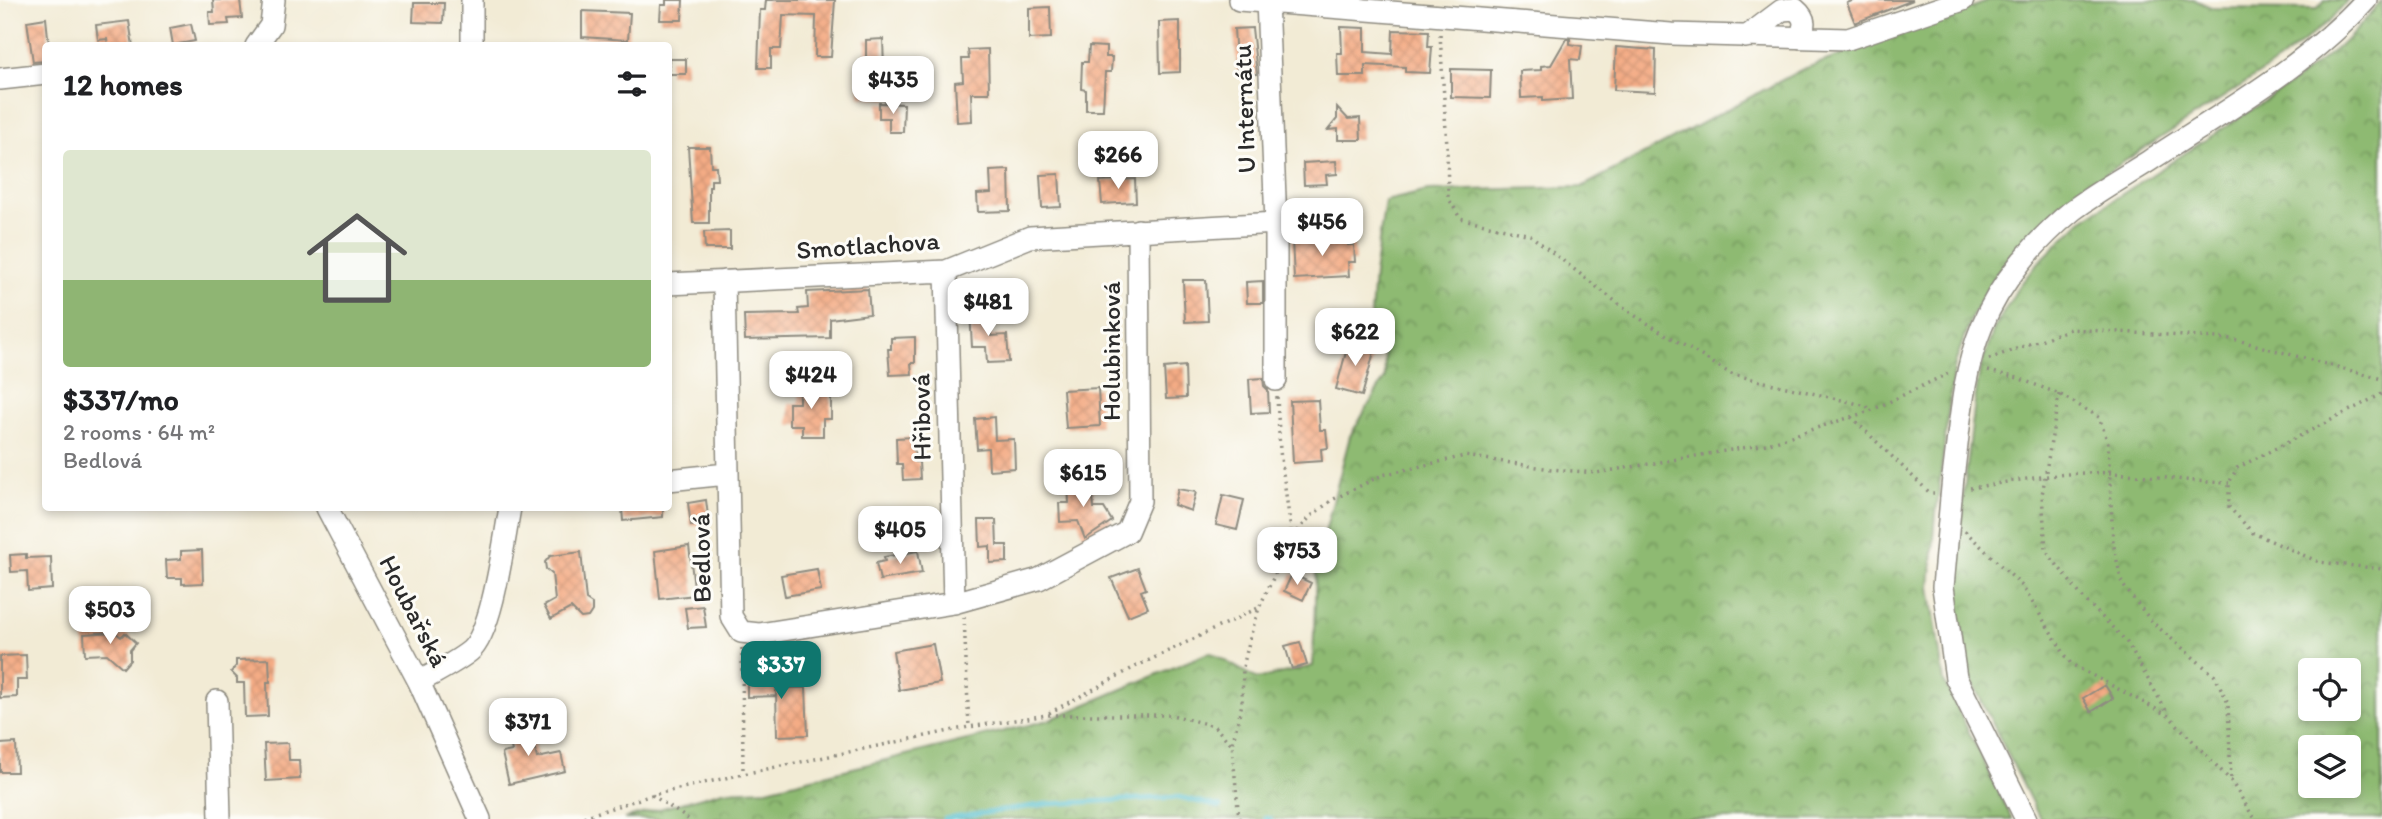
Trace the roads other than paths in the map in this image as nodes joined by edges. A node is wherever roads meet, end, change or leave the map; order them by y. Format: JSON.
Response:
{"nodes":[{"id":1,"x":274,"y":0,"type":"edge"},
{"id":2,"x":472,"y":0,"type":"edge"},
{"id":3,"x":1239,"y":0,"type":"edge"},
{"id":4,"x":1963,"y":0,"type":"edge"},
{"id":5,"x":2366,"y":0,"type":"edge"},
{"id":6,"x":1267,"y":1,"type":"edge"},
{"id":7,"x":1746,"y":37,"type":"junction"},
{"id":8,"x":1800,"y":38,"type":"junction"},
{"id":9,"x":259,"y":42,"type":"edge"},
{"id":10,"x":472,"y":42,"type":"edge"},
{"id":11,"x":42,"y":74,"type":"edge"},
{"id":12,"x":0,"y":79,"type":"edge"},
{"id":13,"x":1276,"y":223,"type":"junction"},
{"id":14,"x":1138,"y":230,"type":"junction"},
{"id":15,"x":946,"y":271,"type":"junction"},
{"id":16,"x":724,"y":281,"type":"junction"},
{"id":17,"x":672,"y":284,"type":"edge"},
{"id":18,"x":1276,"y":380,"type":"road end"},
{"id":19,"x":727,"y":474,"type":"junction"},
{"id":20,"x":672,"y":480,"type":"edge"},
{"id":21,"x":329,"y":511,"type":"edge"},
{"id":22,"x":509,"y":511,"type":"edge"},
{"id":23,"x":954,"y":603,"type":"junction"},
{"id":24,"x":419,"y":682,"type":"junction"},
{"id":25,"x":217,"y":701,"type":"dead end"},
{"id":26,"x":220,"y":819,"type":"edge"},
{"id":27,"x":480,"y":819,"type":"edge"},
{"id":28,"x":2026,"y":819,"type":"edge"}],
"edges":[{"from":1,"to":9,"type":"street"},
{"from":2,"to":10,"type":"street"},
{"from":3,"to":6,"type":"street"},
{"from":4,"to":8,"type":"street"},
{"from":5,"to":28,"type":"street"},
{"from":6,"to":7,"type":"street"},
{"from":6,"to":13,"type":"street","name":"U Internátu"},
{"from":7,"to":8,"type":"street"},
{"from":7,"to":8,"type":"street"},
{"from":11,"to":12,"type":"street"},
{"from":13,"to":14,"type":"street","name":"Smotlachova"},
{"from":13,"to":18,"type":"street","name":"U Internátu"},
{"from":14,"to":15,"type":"street","name":"Smotlachova"},
{"from":14,"to":23,"type":"street","name":"Holubinková"},
{"from":15,"to":16,"type":"street","name":"Smotlachova"},
{"from":15,"to":23,"type":"street","name":"Hřibová"},
{"from":16,"to":17,"type":"street","name":"Smotlachova"},
{"from":16,"to":19,"type":"street","name":"Bedlová"},
{"from":19,"to":20,"type":"street","name":"Bedlová"},
{"from":19,"to":23,"type":"street","name":"Bedlová"},
{"from":21,"to":24,"type":"street","name":"Houbařská"},
{"from":22,"to":24,"type":"street"},
{"from":24,"to":27,"type":"street","name":"Houbařská"},
{"from":25,"to":26,"type":"street"}]}
